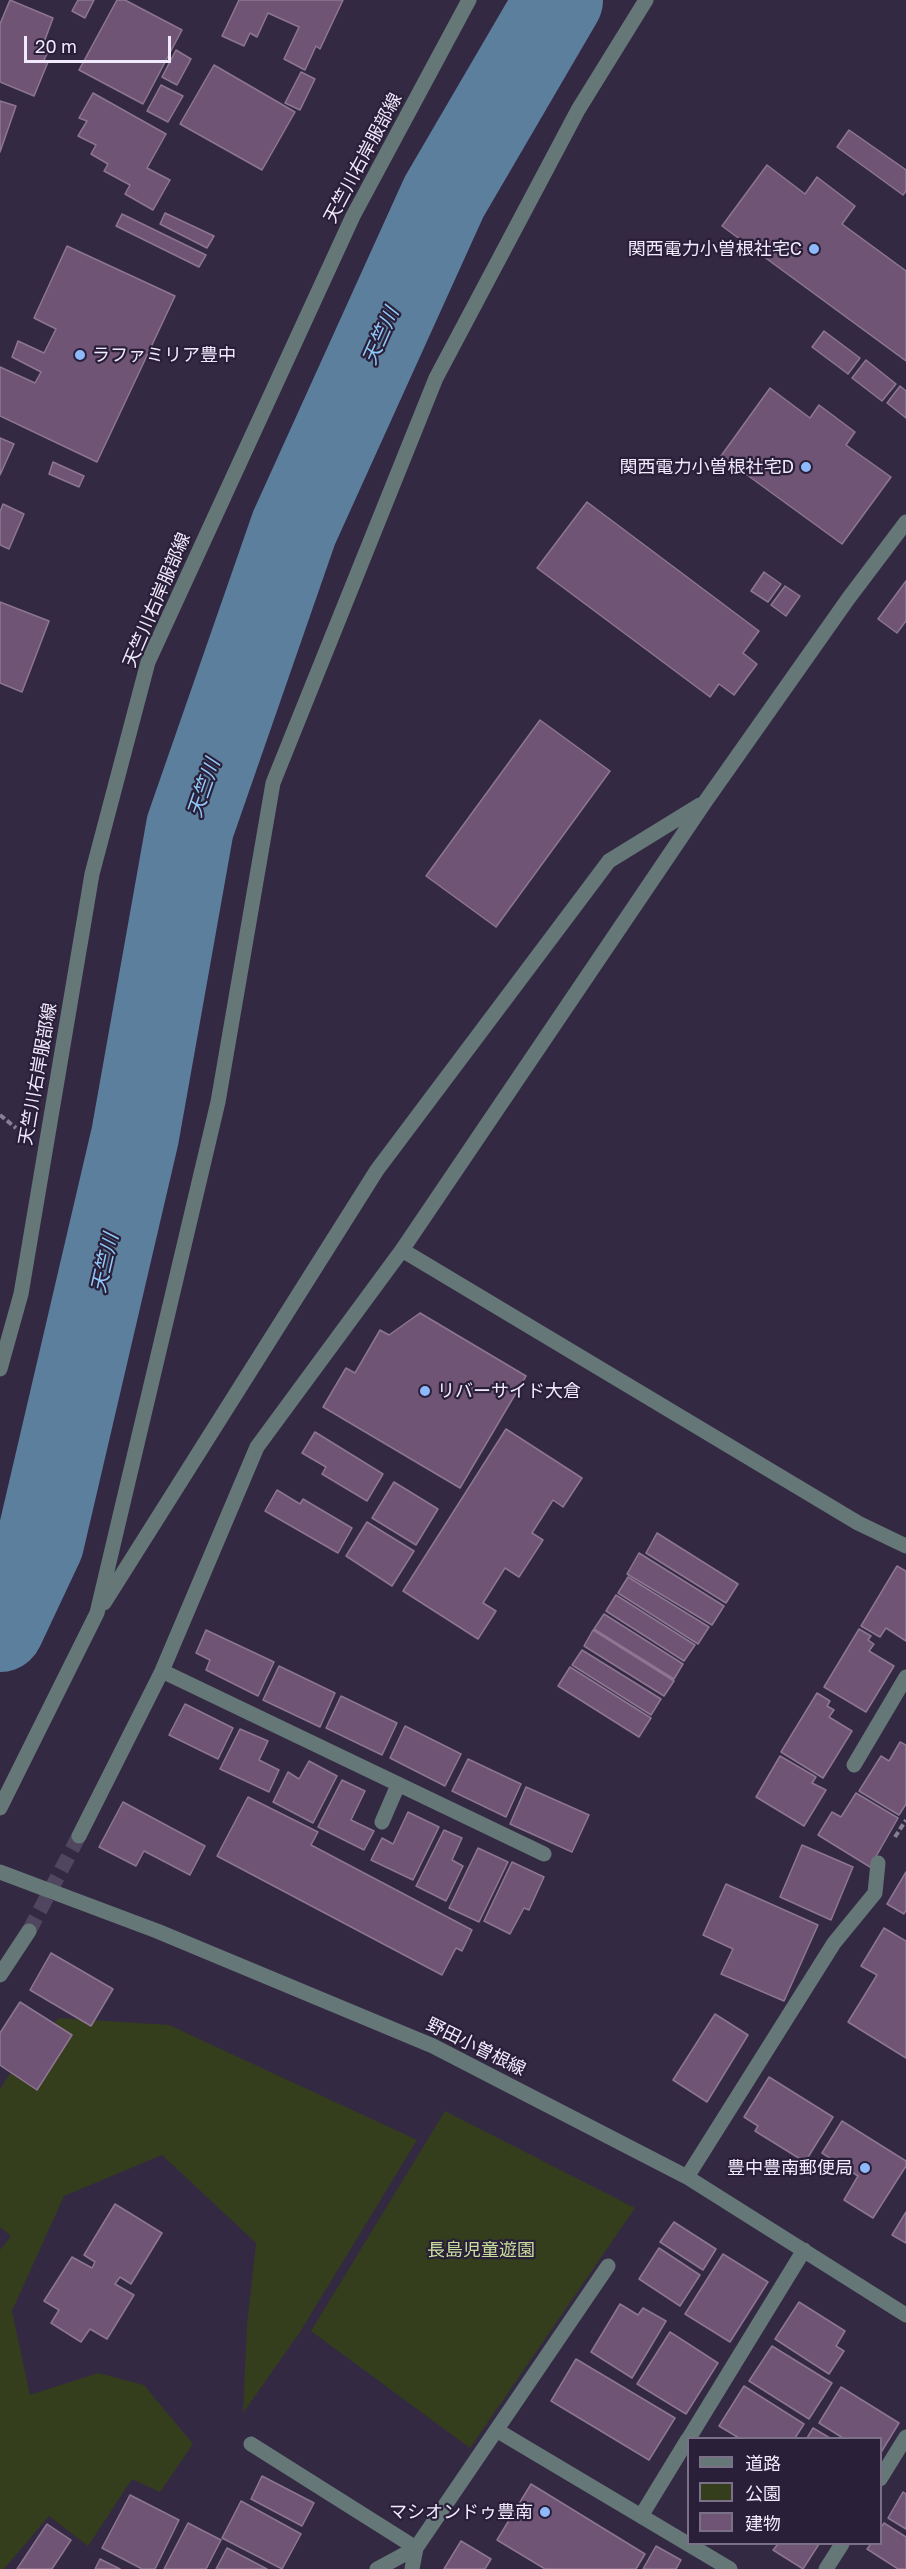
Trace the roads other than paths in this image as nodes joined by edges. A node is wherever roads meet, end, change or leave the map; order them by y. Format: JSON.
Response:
{"nodes":[{"id":1,"x":469,"y":0,"type":"edge"},
{"id":2,"x":646,"y":0,"type":"edge"},
{"id":3,"x":906,"y":522,"type":"edge"},
{"id":4,"x":705,"y":802,"type":"junction"},
{"id":5,"x":402,"y":1250,"type":"junction"},
{"id":6,"x":0,"y":1369,"type":"edge"},
{"id":7,"x":906,"y":1546,"type":"edge"},
{"id":8,"x":97,"y":1613,"type":"junction"},
{"id":9,"x":162,"y":1671,"type":"junction"},
{"id":10,"x":906,"y":1677,"type":"edge"},
{"id":11,"x":854,"y":1765,"type":"dead end"},
{"id":12,"x":399,"y":1785,"type":"junction"},
{"id":13,"x":0,"y":1809,"type":"edge"},
{"id":14,"x":382,"y":1822,"type":"dead end"},
{"id":15,"x":79,"y":1836,"type":"tunnel mouth"},
{"id":16,"x":544,"y":1854,"type":"dead end"},
{"id":17,"x":878,"y":1863,"type":"dead end"},
{"id":18,"x":0,"y":1872,"type":"edge"},
{"id":19,"x":28,"y":1930,"type":"tunnel mouth"},
{"id":20,"x":0,"y":1976,"type":"edge"},
{"id":21,"x":687,"y":2177,"type":"junction"},
{"id":22,"x":804,"y":2250,"type":"junction"},
{"id":23,"x":608,"y":2266,"type":"dead end"},
{"id":24,"x":906,"y":2314,"type":"edge"},
{"id":25,"x":498,"y":2431,"type":"junction"},
{"id":26,"x":690,"y":2437,"type":"edge"},
{"id":27,"x":906,"y":2437,"type":"edge"},
{"id":28,"x":687,"y":2442,"type":"edge"},
{"id":29,"x":251,"y":2444,"type":"dead end"},
{"id":30,"x":882,"y":2476,"type":"edge"},
{"id":31,"x":641,"y":2516,"type":"junction"},
{"id":32,"x":687,"y":2543,"type":"edge"},
{"id":33,"x":690,"y":2545,"type":"edge"},
{"id":34,"x":841,"y":2545,"type":"edge"},
{"id":35,"x":417,"y":2548,"type":"junction"},
{"id":36,"x":377,"y":2569,"type":"edge"},
{"id":37,"x":412,"y":2569,"type":"edge"},
{"id":38,"x":730,"y":2569,"type":"edge"},
{"id":39,"x":826,"y":2569,"type":"edge"}],
"edges":[{"from":1,"to":6,"type":"street","name":"天竺川右岸服部線"},
{"from":2,"to":8,"type":"street"},
{"from":3,"to":4,"type":"street"},
{"from":4,"to":5,"type":"street"},
{"from":4,"to":8,"type":"street"},
{"from":5,"to":7,"type":"street"},
{"from":5,"to":9,"type":"street"},
{"from":8,"to":13,"type":"street"},
{"from":9,"to":12,"type":"street"},
{"from":9,"to":15,"type":"street"},
{"from":10,"to":11,"type":"street"},
{"from":12,"to":14,"type":"street"},
{"from":12,"to":16,"type":"street"},
{"from":17,"to":21,"type":"street"},
{"from":18,"to":21,"type":"street","name":"野田小曽根線"},
{"from":19,"to":20,"type":"street"},
{"from":21,"to":22,"type":"street","name":"野田小曽根線"},
{"from":22,"to":24,"type":"street","name":"野田小曽根線"},
{"from":22,"to":26,"type":"street"},
{"from":23,"to":25,"type":"street"},
{"from":25,"to":31,"type":"street"},
{"from":25,"to":35,"type":"street"},
{"from":27,"to":30,"type":"street"},
{"from":28,"to":31,"type":"street"},
{"from":29,"to":35,"type":"street"},
{"from":31,"to":32,"type":"street"},
{"from":33,"to":38,"type":"street"},
{"from":34,"to":39,"type":"street"},
{"from":35,"to":36,"type":"street"},
{"from":35,"to":37,"type":"street"}]}
